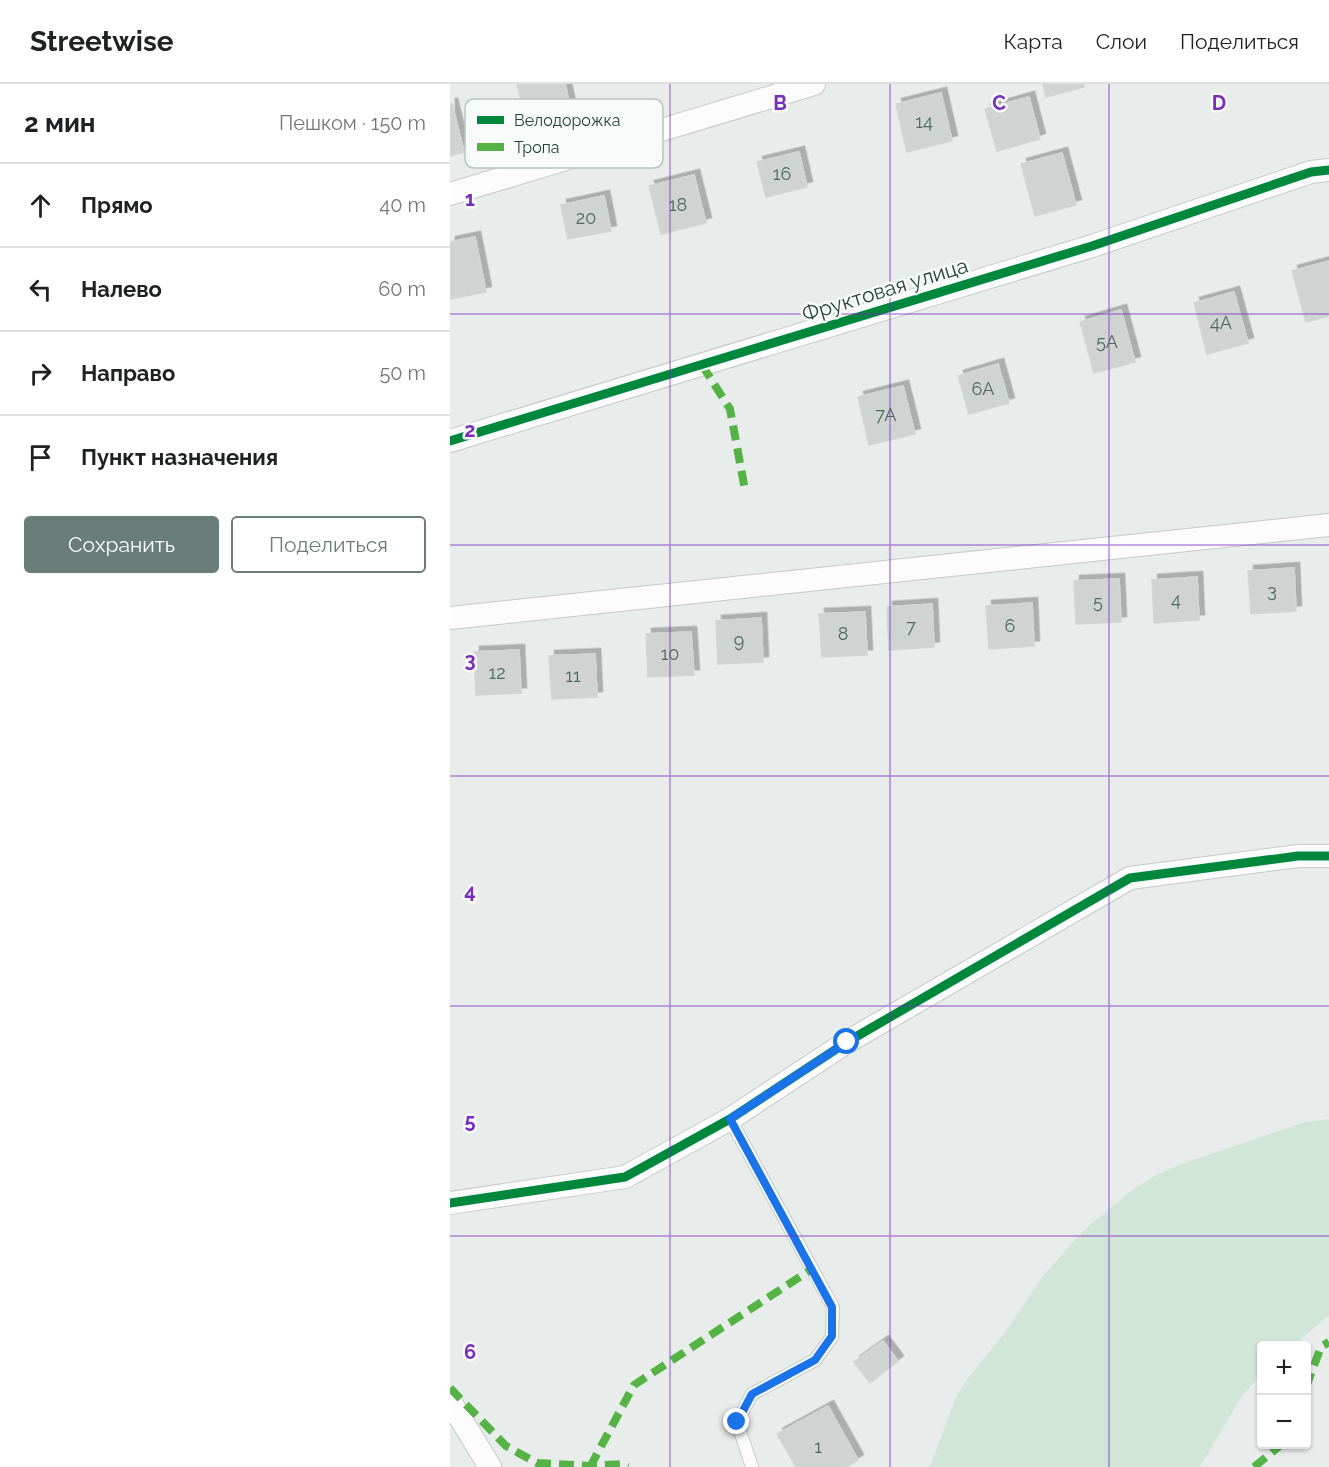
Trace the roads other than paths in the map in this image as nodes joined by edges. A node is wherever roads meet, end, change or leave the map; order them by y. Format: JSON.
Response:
{"nodes":[{"id":1,"x":814,"y":84,"type":"edge"},
{"id":2,"x":663,"y":130,"type":"edge"},
{"id":3,"x":536,"y":168,"type":"edge"},
{"id":4,"x":1329,"y":170,"type":"edge"},
{"id":5,"x":450,"y":194,"type":"edge"},
{"id":6,"x":450,"y":441,"type":"edge"},
{"id":7,"x":1329,"y":525,"type":"edge"},
{"id":8,"x":450,"y":618,"type":"edge"},
{"id":9,"x":1329,"y":856,"type":"edge"},
{"id":10,"x":730,"y":1119,"type":"junction"},
{"id":11,"x":450,"y":1203,"type":"edge"},
{"id":12,"x":450,"y":1401,"type":"edge"},
{"id":13,"x":490,"y":1467,"type":"edge"},
{"id":14,"x":752,"y":1467,"type":"edge"}],
"edges":[{"from":1,"to":2,"type":"street"},
{"from":3,"to":5,"type":"street"},
{"from":4,"to":6,"type":"street","name":"Фруктовая улица"},
{"from":7,"to":8,"type":"street"},
{"from":9,"to":10,"type":"street"},
{"from":10,"to":11,"type":"street"},
{"from":10,"to":14,"type":"lane"},
{"from":12,"to":13,"type":"street"}]}
